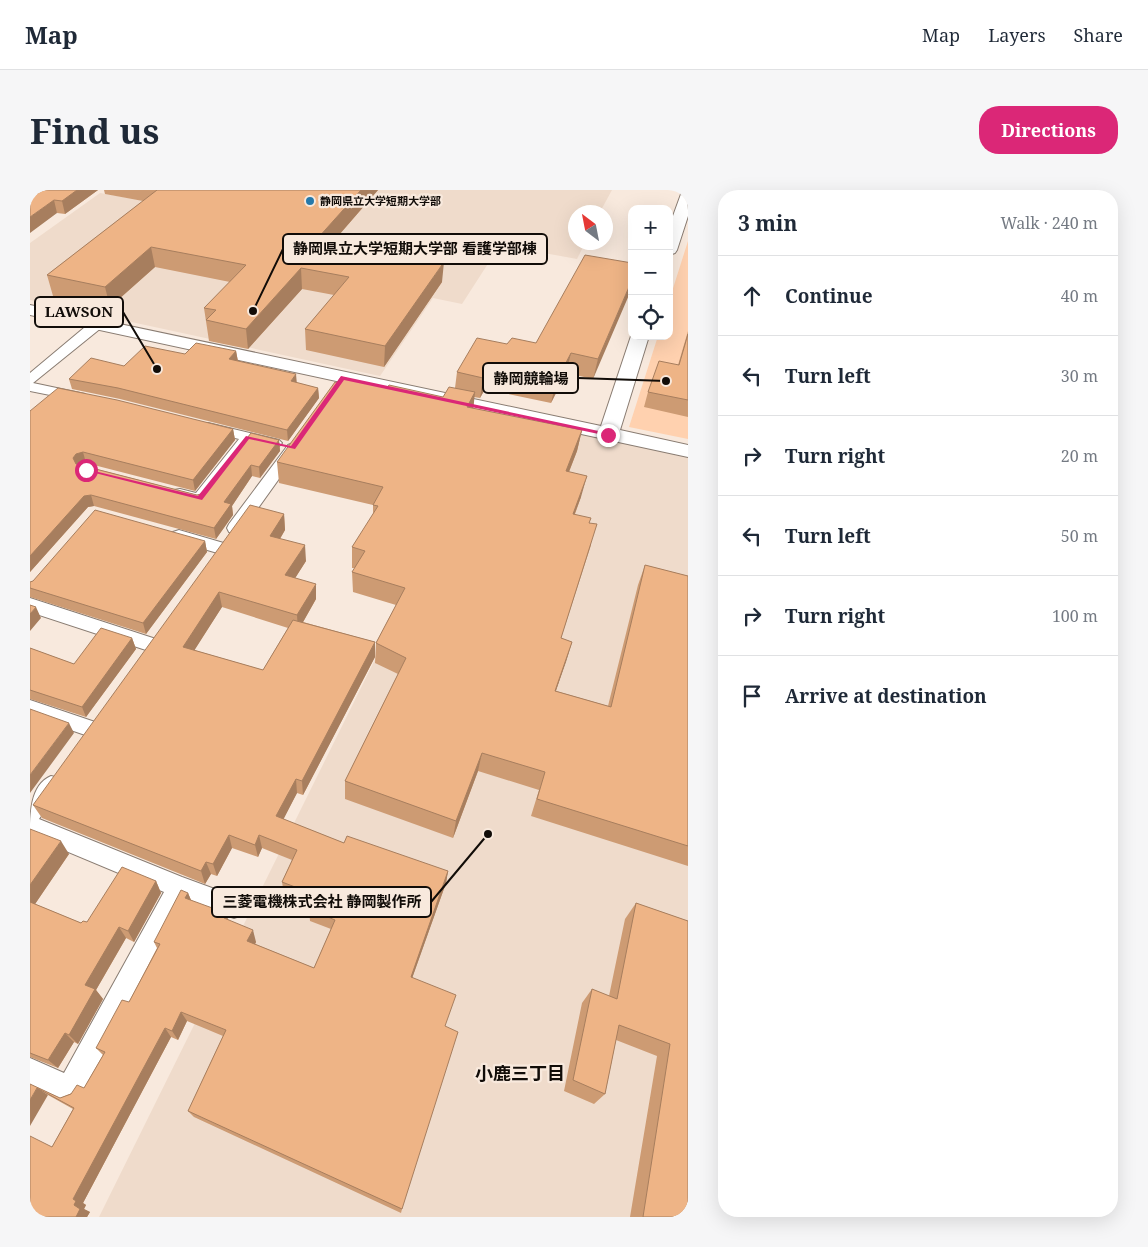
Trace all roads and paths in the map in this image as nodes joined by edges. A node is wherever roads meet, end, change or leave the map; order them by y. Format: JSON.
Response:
{"nodes":[{"id":1,"x":688,"y":194,"type":"edge"},
{"id":2,"x":673,"y":238,"type":"edge"},
{"id":3,"x":30,"y":310,"type":"edge"},
{"id":4,"x":96,"y":325,"type":"junction"},
{"id":5,"x":639,"y":340,"type":"edge"},
{"id":6,"x":30,"y":380,"type":"edge"},
{"id":7,"x":30,"y":387,"type":"edge"},
{"id":8,"x":93,"y":400,"type":"edge"},
{"id":9,"x":193,"y":423,"type":"edge"},
{"id":10,"x":304,"y":432,"type":"edge"},
{"id":11,"x":608,"y":435,"type":"junction"},
{"id":12,"x":248,"y":437,"type":"junction"},
{"id":13,"x":292,"y":448,"type":"junction"},
{"id":14,"x":688,"y":452,"type":"edge"},
{"id":15,"x":162,"y":489,"type":"edge"},
{"id":16,"x":167,"y":533,"type":"edge"},
{"id":17,"x":221,"y":548,"type":"junction"},
{"id":18,"x":209,"y":564,"type":"edge"},
{"id":19,"x":30,"y":605,"type":"edge"},
{"id":20,"x":163,"y":628,"type":"edge"},
{"id":21,"x":152,"y":645,"type":"junction"},
{"id":22,"x":140,"y":660,"type":"edge"},
{"id":23,"x":30,"y":708,"type":"edge"},
{"id":24,"x":91,"y":729,"type":"edge"},
{"id":25,"x":63,"y":768,"type":"edge"},
{"id":26,"x":30,"y":814,"type":"edge"},
{"id":27,"x":30,"y":826,"type":"edge"},
{"id":28,"x":179,"y":887,"type":"junction"},
{"id":29,"x":234,"y":907,"type":"dead end"},
{"id":30,"x":30,"y":1072,"type":"edge"}],
"edges":[{"from":1,"to":2,"type":"street"},
{"from":3,"to":4,"type":"street"},
{"from":4,"to":6,"type":"street"},
{"from":4,"to":11,"type":"street"},
{"from":5,"to":11,"type":"street"},
{"from":7,"to":8,"type":"street"},
{"from":9,"to":12,"type":"street"},
{"from":10,"to":13,"type":"street"},
{"from":11,"to":14,"type":"street"},
{"from":12,"to":13,"type":"street"},
{"from":12,"to":15,"type":"street"},
{"from":13,"to":17,"type":"street"},
{"from":16,"to":17,"type":"street"},
{"from":17,"to":18,"type":"street"},
{"from":19,"to":21,"type":"street"},
{"from":20,"to":21,"type":"street"},
{"from":21,"to":22,"type":"street"},
{"from":23,"to":24,"type":"street"},
{"from":25,"to":26,"type":"street"},
{"from":27,"to":28,"type":"street"},
{"from":28,"to":29,"type":"street"},
{"from":28,"to":30,"type":"street"}]}
